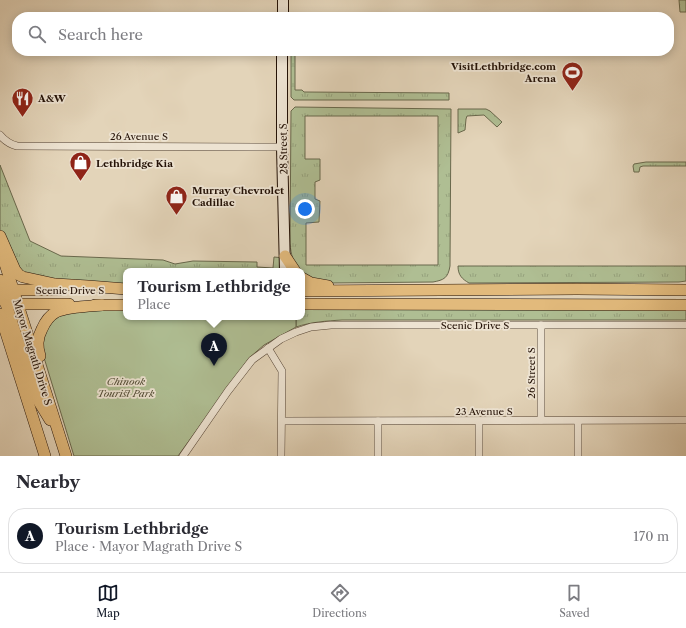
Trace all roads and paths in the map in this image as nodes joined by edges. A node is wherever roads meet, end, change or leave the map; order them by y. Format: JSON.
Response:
{"nodes":[{"id":1,"x":283,"y":0,"type":"edge"},
{"id":2,"x":283,"y":12,"type":"edge"},
{"id":3,"x":282,"y":56,"type":"edge"},
{"id":4,"x":0,"y":134,"type":"edge"},
{"id":5,"x":282,"y":147,"type":"junction"},
{"id":6,"x":0,"y":236,"type":"edge"},
{"id":7,"x":0,"y":248,"type":"edge"},
{"id":8,"x":285,"y":256,"type":"junction"},
{"id":9,"x":285,"y":268,"type":"edge"},
{"id":10,"x":293,"y":268,"type":"edge"},
{"id":11,"x":305,"y":279,"type":"edge"},
{"id":12,"x":686,"y":284,"type":"edge"},
{"id":13,"x":577,"y":289,"type":"junction"},
{"id":14,"x":123,"y":290,"type":"edge"},
{"id":15,"x":123,"y":290,"type":"edge"},
{"id":16,"x":686,"y":290,"type":"edge"},
{"id":17,"x":305,"y":291,"type":"edge"},
{"id":18,"x":348,"y":291,"type":"junction"},
{"id":19,"x":3,"y":293,"type":"edge"},
{"id":20,"x":18,"y":304,"type":"junction"},
{"id":21,"x":305,"y":304,"type":"edge"},
{"id":22,"x":102,"y":305,"type":"junction"},
{"id":23,"x":123,"y":305,"type":"edge"},
{"id":24,"x":686,"y":305,"type":"edge"},
{"id":25,"x":0,"y":314,"type":"edge"},
{"id":26,"x":542,"y":325,"type":"junction"},
{"id":27,"x":686,"y":326,"type":"edge"},
{"id":28,"x":0,"y":339,"type":"edge"},
{"id":29,"x":268,"y":348,"type":"junction"},
{"id":30,"x":378,"y":420,"type":"junction"},
{"id":31,"x":541,"y":420,"type":"junction"},
{"id":32,"x":578,"y":420,"type":"junction"},
{"id":33,"x":686,"y":420,"type":"edge"},
{"id":34,"x":282,"y":421,"type":"junction"},
{"id":35,"x":479,"y":421,"type":"junction"},
{"id":36,"x":55,"y":422,"type":"junction"},
{"id":37,"x":34,"y":423,"type":"junction"},
{"id":38,"x":60,"y":438,"type":"junction"},
{"id":39,"x":45,"y":456,"type":"edge"},
{"id":40,"x":66,"y":456,"type":"edge"},
{"id":41,"x":183,"y":456,"type":"edge"},
{"id":42,"x":281,"y":456,"type":"edge"},
{"id":43,"x":378,"y":456,"type":"edge"},
{"id":44,"x":479,"y":456,"type":"edge"},
{"id":45,"x":578,"y":456,"type":"edge"}],
"edges":[{"from":1,"to":2,"type":"street"},
{"from":3,"to":5,"type":"street","name":"28 Street S"},
{"from":4,"to":5,"type":"street","name":"26 Avenue S"},
{"from":5,"to":8,"type":"street","name":"28 Street S"},
{"from":6,"to":14,"type":"main road"},
{"from":7,"to":19,"type":"main road","name":"Mayor Magrath Drive S"},
{"from":8,"to":9,"type":"street","name":"28 Street S"},
{"from":8,"to":10,"type":"main road"},
{"from":11,"to":18,"type":"main road"},
{"from":12,"to":13,"type":"main road"},
{"from":13,"to":16,"type":"main road"},
{"from":13,"to":18,"type":"main road"},
{"from":15,"to":19,"type":"main road","name":"Scenic Drive S"},
{"from":17,"to":18,"type":"main road"},
{"from":19,"to":20,"type":"main road"},
{"from":19,"to":38,"type":"main road","name":"Mayor Magrath Drive S"},
{"from":20,"to":22,"type":"main road","name":"Scenic Drive S"},
{"from":20,"to":36,"type":"main road","name":"Mayor Magrath Drive S"},
{"from":21,"to":24,"type":"main road","name":"Scenic Drive S"},
{"from":22,"to":23,"type":"main road","name":"Scenic Drive S"},
{"from":22,"to":36,"type":"main road"},
{"from":25,"to":37,"type":"main road","name":"Mayor Magrath Drive S"},
{"from":26,"to":27,"type":"street","name":"Scenic Drive S"},
{"from":26,"to":29,"type":"street","name":"Scenic Drive S"},
{"from":26,"to":31,"type":"street","name":"26 Street S"},
{"from":28,"to":37,"type":"main road"},
{"from":29,"to":34,"type":"street"},
{"from":29,"to":41,"type":"street"},
{"from":30,"to":34,"type":"street","name":"23 Avenue S"},
{"from":30,"to":35,"type":"street","name":"23 Avenue S"},
{"from":30,"to":43,"type":"street"},
{"from":31,"to":32,"type":"street","name":"23 Avenue S"},
{"from":31,"to":35,"type":"street","name":"23 Avenue S"},
{"from":32,"to":33,"type":"street","name":"23 Avenue S"},
{"from":32,"to":45,"type":"street"},
{"from":34,"to":42,"type":"street"},
{"from":35,"to":44,"type":"street"},
{"from":36,"to":38,"type":"main road","name":"Mayor Magrath Drive S"},
{"from":37,"to":39,"type":"main road","name":"Mayor Magrath Drive S"},
{"from":38,"to":40,"type":"main road","name":"Mayor Magrath Drive S"}]}
